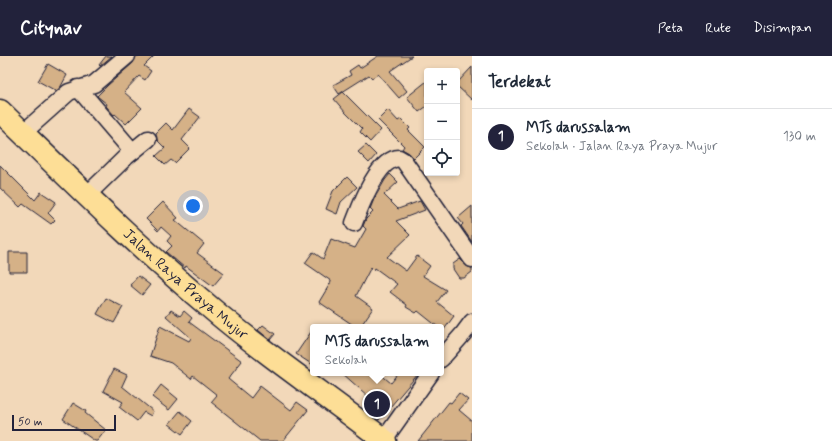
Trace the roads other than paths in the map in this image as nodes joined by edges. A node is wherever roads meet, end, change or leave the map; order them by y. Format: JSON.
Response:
{"nodes":[{"id":1,"x":127,"y":56,"type":"edge"},
{"id":2,"x":78,"y":88,"type":"junction"},
{"id":3,"x":0,"y":111,"type":"edge"},
{"id":4,"x":23,"y":133,"type":"junction"},
{"id":5,"x":148,"y":139,"type":"dead end"},
{"id":6,"x":132,"y":152,"type":"junction"},
{"id":7,"x":87,"y":195,"type":"junction"},
{"id":8,"x":354,"y":222,"type":"dead end"},
{"id":9,"x":472,"y":259,"type":"edge"},
{"id":10,"x":472,"y":322,"type":"edge"},
{"id":11,"x":444,"y":356,"type":"edge"},
{"id":12,"x":429,"y":376,"type":"edge"},
{"id":13,"x":384,"y":441,"type":"edge"}],
"edges":[{"from":1,"to":2,"type":"street"},
{"from":2,"to":4,"type":"street"},
{"from":2,"to":6,"type":"street"},
{"from":3,"to":4,"type":"main road","name":"Jalan Raya Praya Mujur"},
{"from":4,"to":7,"type":"main road","name":"Jalan Raya Praya Mujur"},
{"from":5,"to":6,"type":"street"},
{"from":6,"to":7,"type":"street"},
{"from":7,"to":13,"type":"main road","name":"Jalan Raya Praya Mujur"},
{"from":8,"to":9,"type":"street"},
{"from":10,"to":11,"type":"street"},
{"from":12,"to":13,"type":"street"}]}
